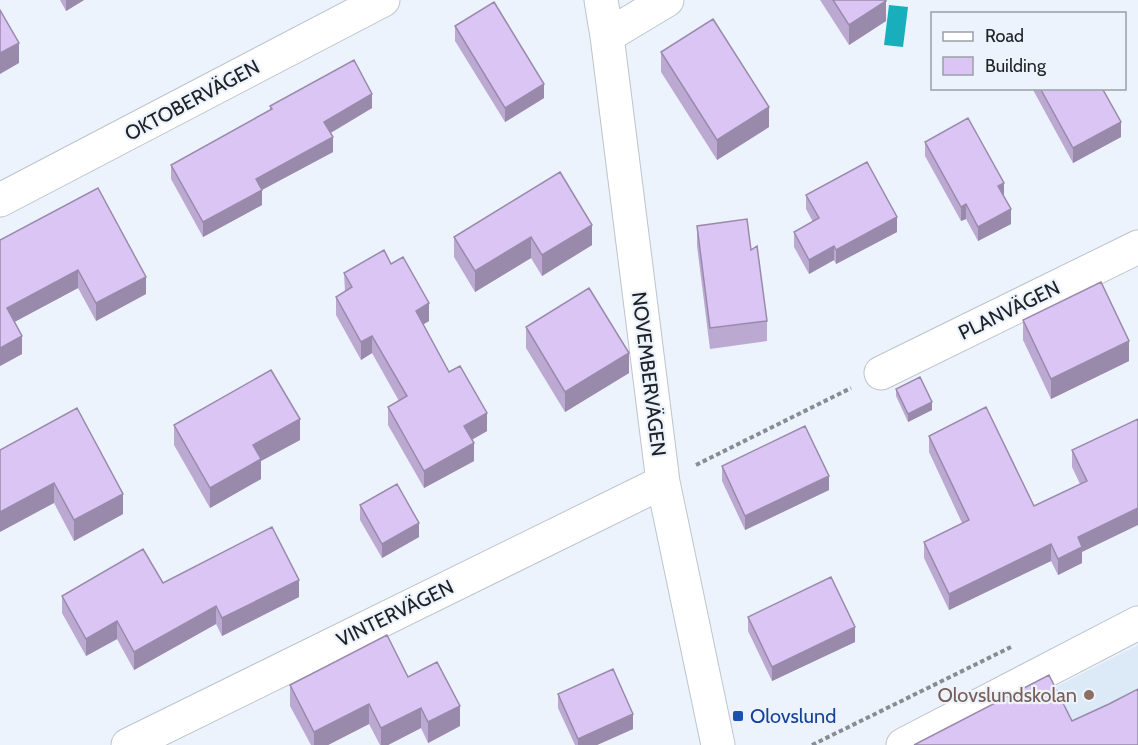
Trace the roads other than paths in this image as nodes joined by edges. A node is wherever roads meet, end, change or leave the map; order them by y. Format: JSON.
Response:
{"nodes":[{"id":1,"x":383,"y":0,"type":"edge"},
{"id":2,"x":601,"y":0,"type":"edge"},
{"id":3,"x":667,"y":0,"type":"edge"},
{"id":4,"x":607,"y":36,"type":"junction"},
{"id":5,"x":0,"y":200,"type":"edge"},
{"id":6,"x":1138,"y":247,"type":"edge"},
{"id":7,"x":881,"y":373,"type":"road end"},
{"id":8,"x":662,"y":475,"type":"junction"},
{"id":9,"x":1138,"y":623,"type":"edge"},
{"id":10,"x":128,"y":745,"type":"edge"},
{"id":11,"x":718,"y":745,"type":"edge"},
{"id":12,"x":903,"y":745,"type":"edge"}],
"edges":[{"from":1,"to":5,"type":"street","name":"OKTOBERVÄGEN"},
{"from":2,"to":4,"type":"street","name":"NOVEMBERVÄGEN"},
{"from":3,"to":4,"type":"street"},
{"from":4,"to":8,"type":"street","name":"NOVEMBERVÄGEN"},
{"from":6,"to":7,"type":"street","name":"PLANVÄGEN"},
{"from":8,"to":10,"type":"street","name":"VINTERVÄGEN"},
{"from":8,"to":11,"type":"street","name":"NOVEMBERVÄGEN"},
{"from":9,"to":12,"type":"street"}]}
